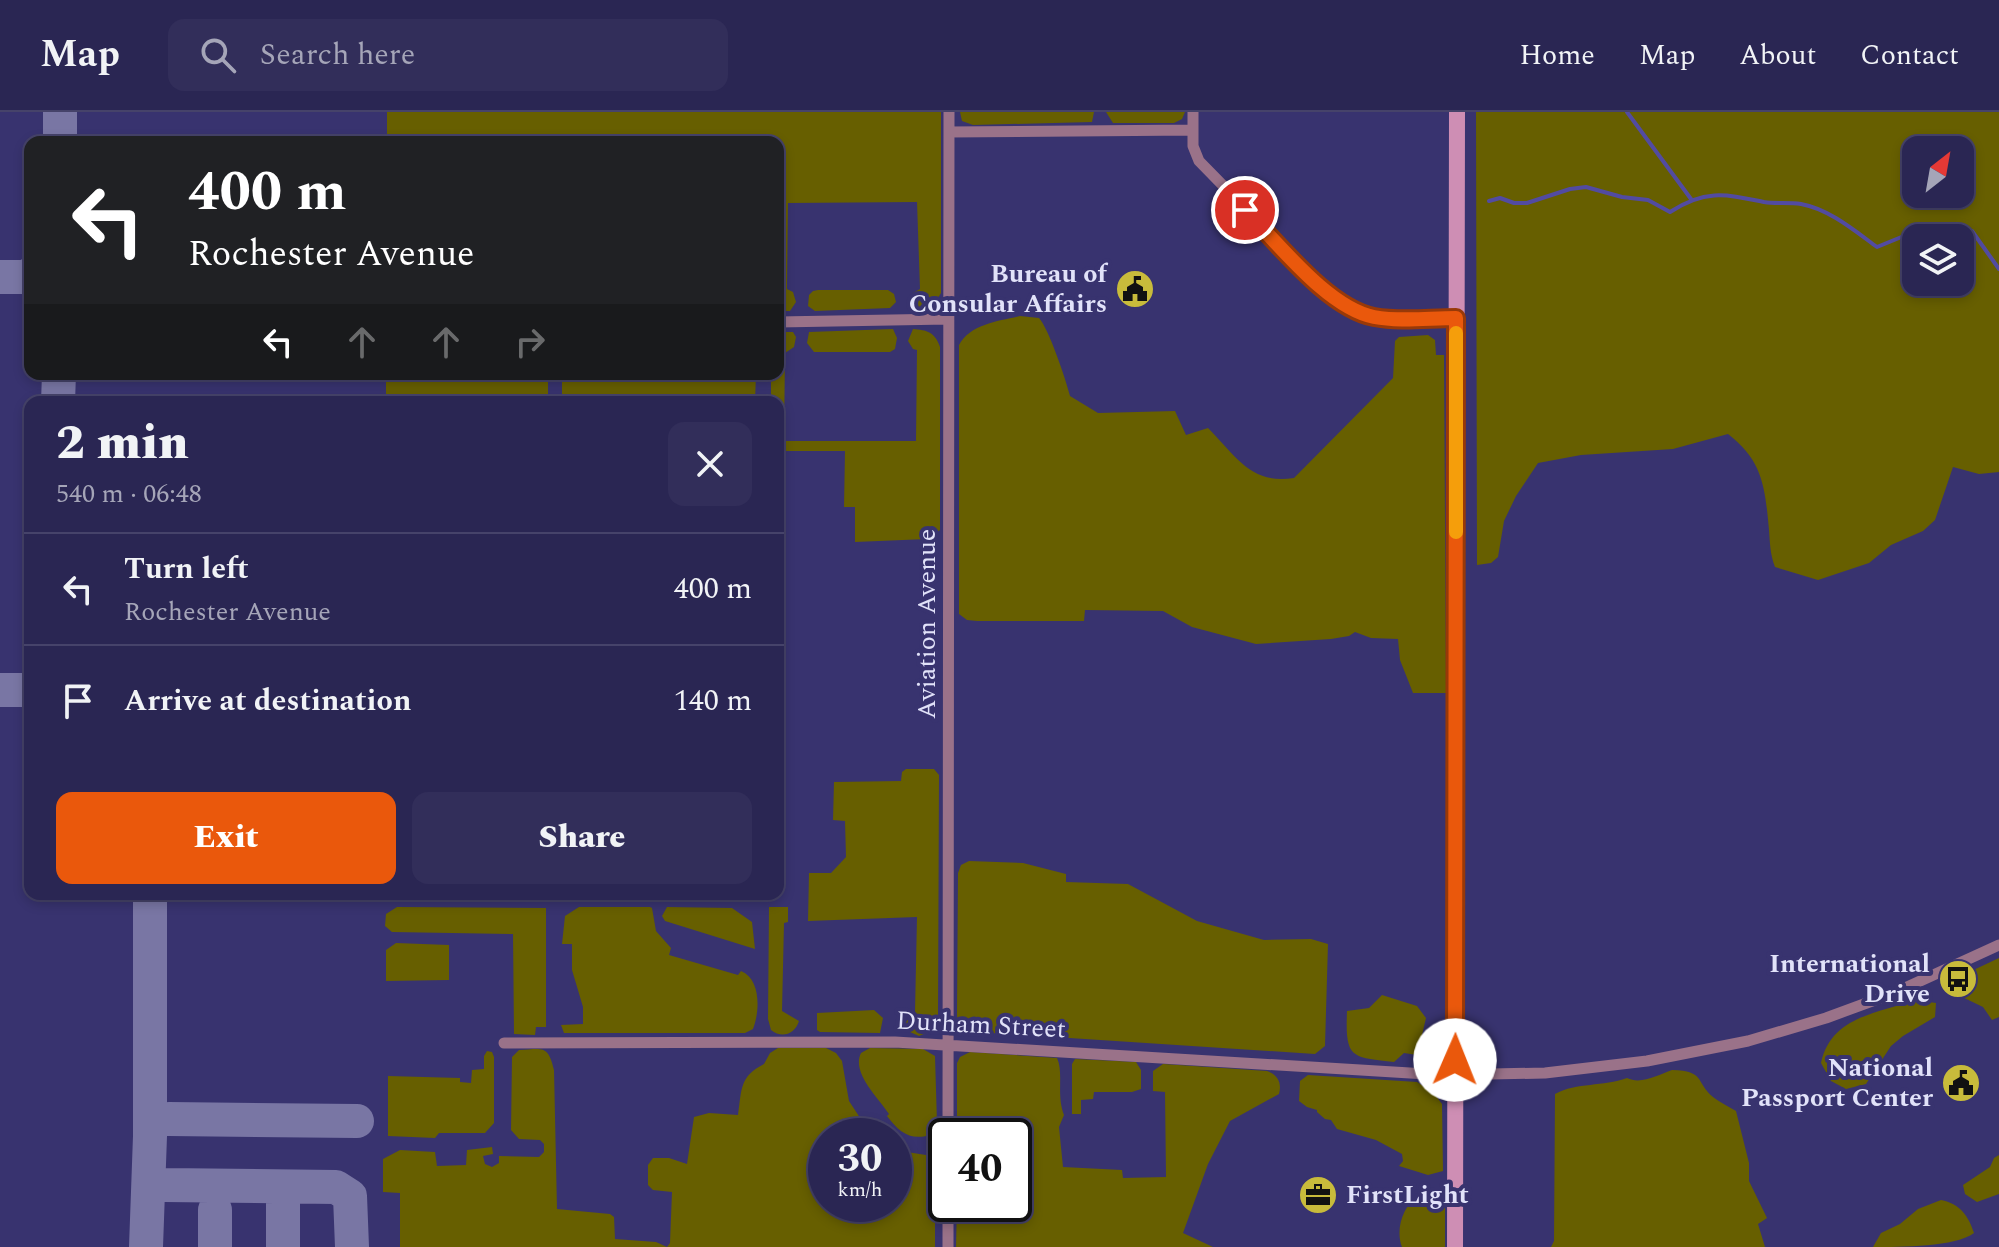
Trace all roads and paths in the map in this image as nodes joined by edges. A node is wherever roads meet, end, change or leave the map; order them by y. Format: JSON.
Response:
{"nodes":[{"id":1,"x":949,"y":112,"type":"edge"},
{"id":2,"x":1193,"y":112,"type":"edge"},
{"id":3,"x":1457,"y":112,"type":"edge"},
{"id":4,"x":1193,"y":130,"type":"junction"},
{"id":5,"x":949,"y":132,"type":"junction"},
{"id":6,"x":1456,"y":318,"type":"junction"},
{"id":7,"x":948,"y":319,"type":"junction"},
{"id":8,"x":784,"y":322,"type":"edge"},
{"id":9,"x":1999,"y":945,"type":"edge"},
{"id":10,"x":504,"y":1043,"type":"dead end"},
{"id":11,"x":948,"y":1044,"type":"junction"},
{"id":12,"x":1455,"y":1076,"type":"junction"},
{"id":13,"x":948,"y":1118,"type":"edge"},
{"id":14,"x":948,"y":1222,"type":"edge"},
{"id":15,"x":948,"y":1247,"type":"edge"},
{"id":16,"x":1455,"y":1247,"type":"edge"}],
"edges":[{"from":1,"to":5,"type":"street","name":"Aviation Avenue"},
{"from":2,"to":4,"type":"street"},
{"from":3,"to":6,"type":"street"},
{"from":4,"to":5,"type":"street"},
{"from":4,"to":6,"type":"street"},
{"from":5,"to":7,"type":"street","name":"Aviation Avenue"},
{"from":6,"to":12,"type":"street"},
{"from":7,"to":8,"type":"street"},
{"from":7,"to":11,"type":"street","name":"Aviation Avenue"},
{"from":9,"to":12,"type":"street"},
{"from":10,"to":11,"type":"street","name":"Durham Street"},
{"from":11,"to":12,"type":"street","name":"Durham Street"},
{"from":11,"to":13,"type":"street","name":"Aviation Avenue"},
{"from":12,"to":16,"type":"street"},
{"from":14,"to":15,"type":"street"}]}
